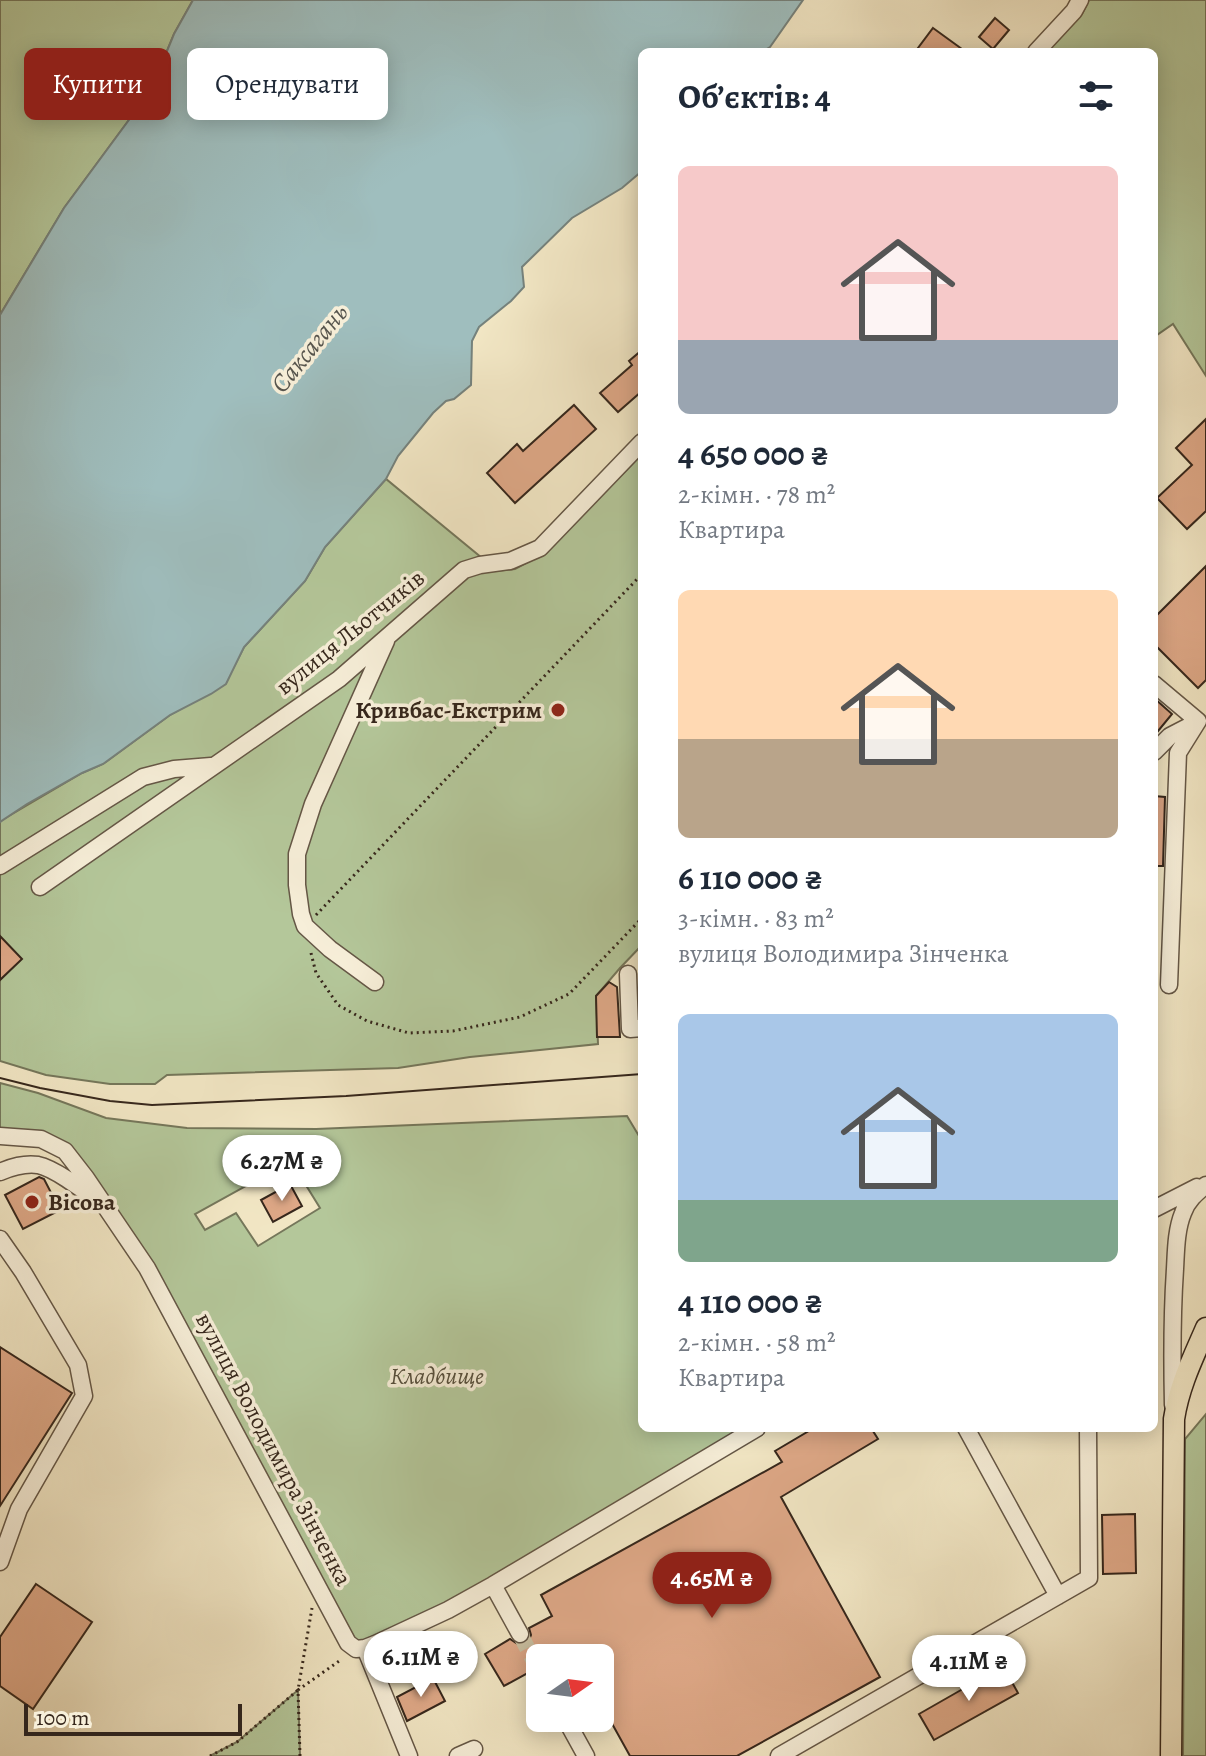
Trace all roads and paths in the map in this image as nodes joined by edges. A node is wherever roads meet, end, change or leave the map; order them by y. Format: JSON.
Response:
{"nodes":[{"id":1,"x":1080,"y":0,"type":"edge"},
{"id":2,"x":1040,"y":48,"type":"edge"},
{"id":3,"x":638,"y":446,"type":"edge"},
{"id":4,"x":638,"y":578,"type":"edge"},
{"id":5,"x":388,"y":636,"type":"junction"},
{"id":6,"x":1158,"y":687,"type":"edge"},
{"id":7,"x":1202,"y":720,"type":"edge"},
{"id":8,"x":1158,"y":748,"type":"edge"},
{"id":9,"x":213,"y":766,"type":"junction"},
{"id":10,"x":0,"y":866,"type":"edge"},
{"id":11,"x":40,"y":887,"type":"dead end"},
{"id":12,"x":638,"y":922,"type":"edge"},
{"id":13,"x":305,"y":926,"type":"junction"},
{"id":14,"x":628,"y":974,"type":"dead end"},
{"id":15,"x":375,"y":982,"type":"dead end"},
{"id":16,"x":1169,"y":985,"type":"dead end"},
{"id":17,"x":638,"y":1028,"type":"edge"},
{"id":18,"x":0,"y":1136,"type":"edge"},
{"id":19,"x":0,"y":1172,"type":"edge"},
{"id":20,"x":1206,"y":1184,"type":"edge"},
{"id":21,"x":1158,"y":1207,"type":"edge"},
{"id":22,"x":106,"y":1209,"type":"junction"},
{"id":23,"x":0,"y":1239,"type":"edge"},
{"id":24,"x":1206,"y":1328,"type":"edge"},
{"id":25,"x":1174,"y":1419,"type":"junction"},
{"id":26,"x":750,"y":1432,"type":"edge"},
{"id":27,"x":968,"y":1432,"type":"edge"},
{"id":28,"x":1088,"y":1432,"type":"edge"},
{"id":29,"x":0,"y":1562,"type":"edge"},
{"id":30,"x":317,"y":1585,"type":"junction"},
{"id":31,"x":493,"y":1585,"type":"junction"},
{"id":32,"x":1058,"y":1596,"type":"junction"},
{"id":33,"x":520,"y":1634,"type":"tunnel mouth"},
{"id":34,"x":360,"y":1648,"type":"junction"},
{"id":35,"x":298,"y":1690,"type":"junction"},
{"id":36,"x":573,"y":1732,"type":"edge"},
{"id":37,"x":210,"y":1756,"type":"edge"},
{"id":38,"x":300,"y":1756,"type":"edge"},
{"id":39,"x":409,"y":1756,"type":"edge"},
{"id":40,"x":586,"y":1756,"type":"edge"},
{"id":41,"x":779,"y":1756,"type":"edge"},
{"id":42,"x":1171,"y":1756,"type":"edge"}],
"edges":[{"from":1,"to":2,"type":"street"},
{"from":3,"to":5,"type":"street","name":"вулиця Льотчиків"},
{"from":4,"to":13,"type":"path"},
{"from":5,"to":9,"type":"street","name":"вулиця Льотчиків"},
{"from":5,"to":13,"type":"street"},
{"from":6,"to":7,"type":"street"},
{"from":7,"to":8,"type":"street"},
{"from":7,"to":16,"type":"street"},
{"from":9,"to":10,"type":"street"},
{"from":9,"to":11,"type":"street","name":"вулиця Льотчиків"},
{"from":12,"to":13,"type":"path"},
{"from":13,"to":15,"type":"street"},
{"from":14,"to":17,"type":"street"},
{"from":18,"to":22,"type":"street","name":"вулиця Володимира Зінченка"},
{"from":19,"to":22,"type":"street"},
{"from":20,"to":21,"type":"street"},
{"from":20,"to":25,"type":"street"},
{"from":22,"to":30,"type":"street","name":"вулиця Володимира Зінченка"},
{"from":23,"to":29,"type":"street"},
{"from":24,"to":25,"type":"main road"},
{"from":25,"to":42,"type":"main road"},
{"from":26,"to":31,"type":"street"},
{"from":27,"to":32,"type":"street"},
{"from":28,"to":32,"type":"street"},
{"from":30,"to":34,"type":"street","name":"вулиця Володимира Зінченка"},
{"from":30,"to":35,"type":"path"},
{"from":31,"to":33,"type":"street"},
{"from":31,"to":34,"type":"street"},
{"from":32,"to":41,"type":"street"},
{"from":34,"to":35,"type":"path"},
{"from":34,"to":39,"type":"street","name":"вулиця Володимира Зінченка"},
{"from":35,"to":37,"type":"path"},
{"from":35,"to":38,"type":"path"},
{"from":36,"to":40,"type":"street"}]}
